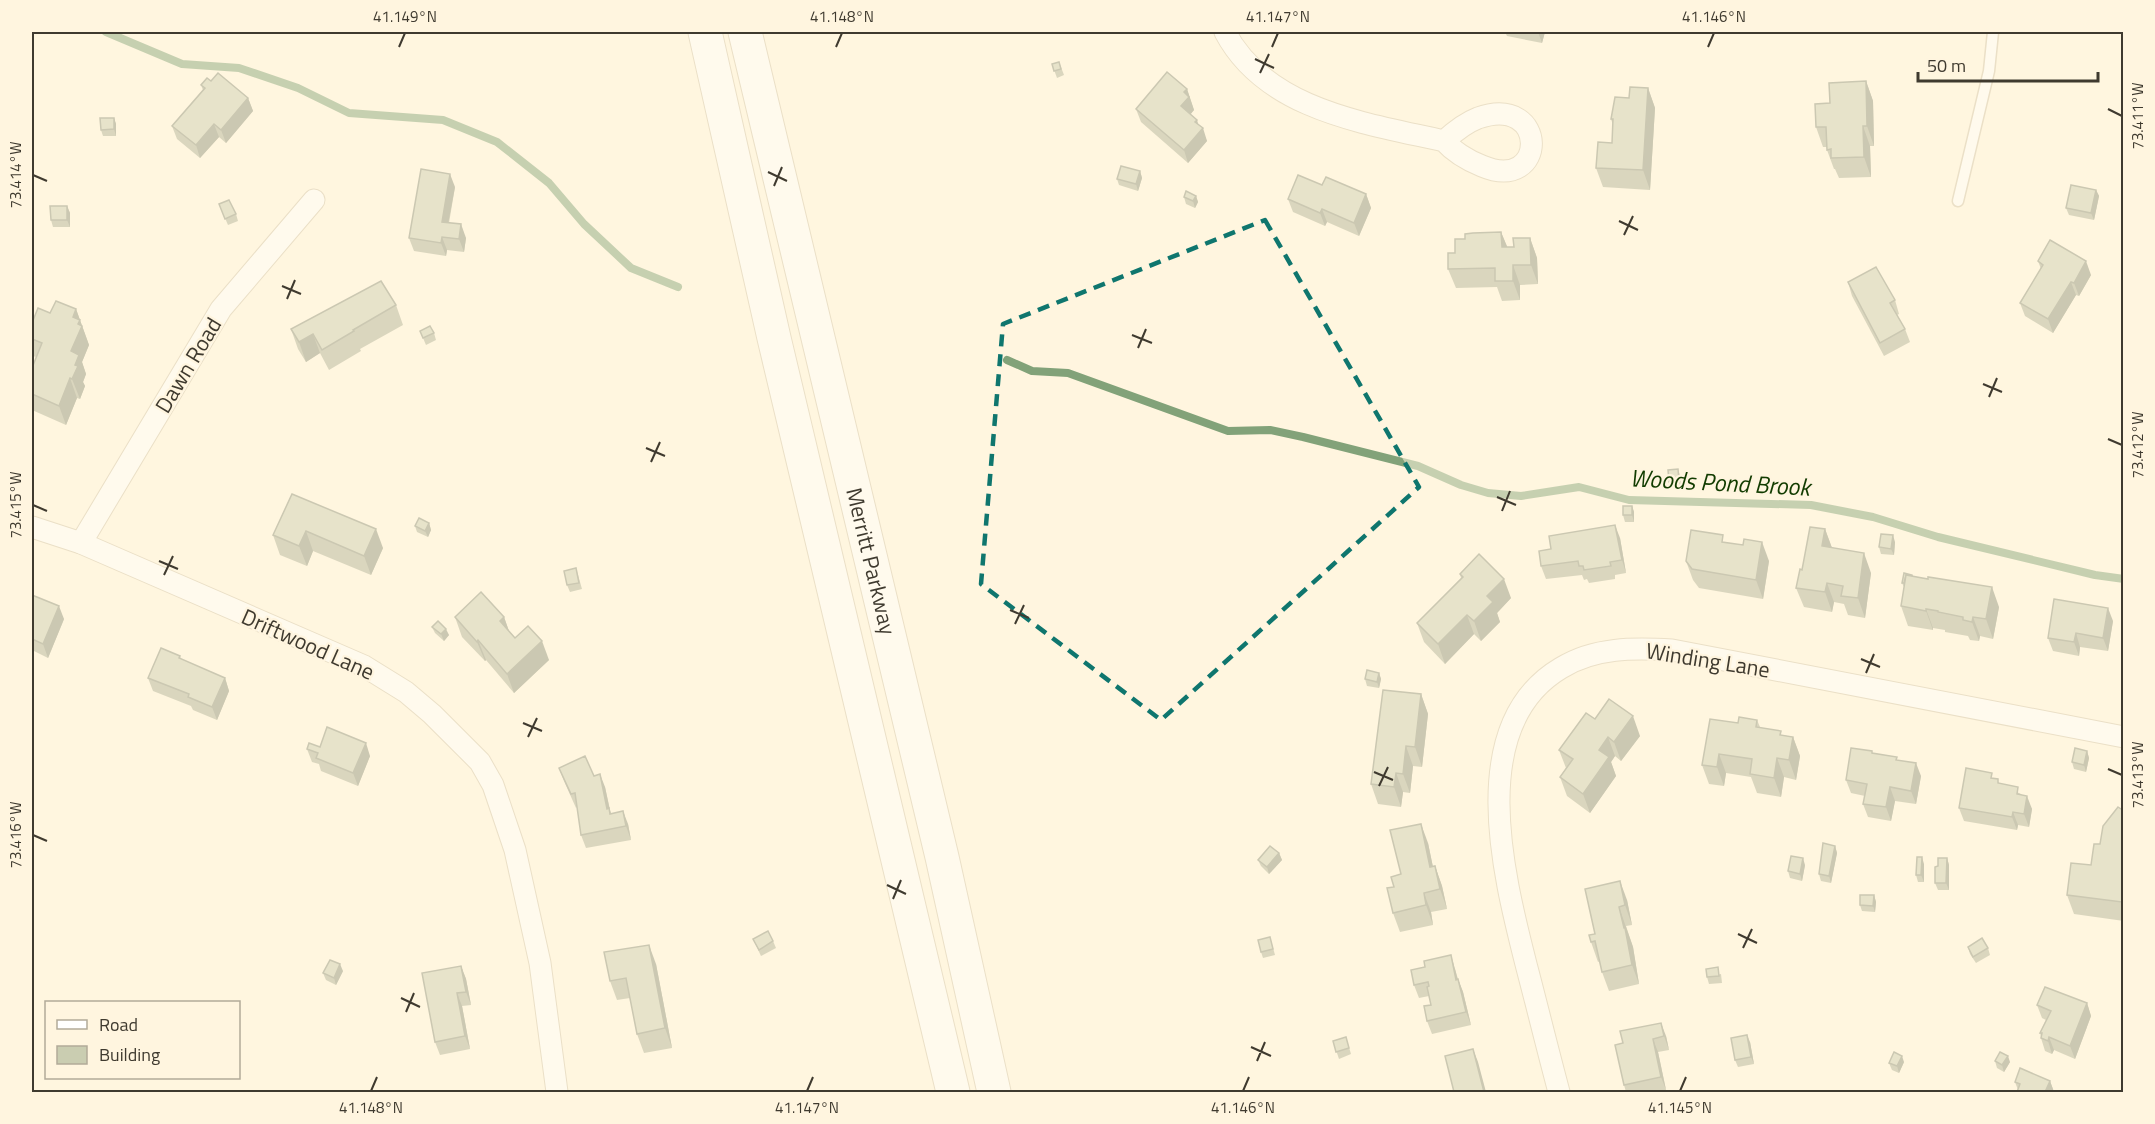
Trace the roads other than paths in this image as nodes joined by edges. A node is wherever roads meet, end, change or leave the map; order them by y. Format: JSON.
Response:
{"nodes":[{"id":1,"x":705,"y":32,"type":"edge"},
{"id":2,"x":745,"y":32,"type":"edge"},
{"id":3,"x":1225,"y":32,"type":"edge"},
{"id":4,"x":1993,"y":32,"type":"edge"},
{"id":5,"x":1444,"y":141,"type":"dead end"},
{"id":6,"x":314,"y":200,"type":"dead end"},
{"id":7,"x":1958,"y":201,"type":"dead end"},
{"id":8,"x":32,"y":527,"type":"edge"},
{"id":9,"x":81,"y":543,"type":"junction"},
{"id":10,"x":2124,"y":737,"type":"edge"},
{"id":11,"x":557,"y":1092,"type":"edge"},
{"id":12,"x":953,"y":1092,"type":"edge"},
{"id":13,"x":994,"y":1092,"type":"edge"},
{"id":14,"x":1559,"y":1092,"type":"edge"}],
"edges":[{"from":1,"to":12,"type":"highway","name":"Merritt Parkway"},
{"from":2,"to":13,"type":"highway","name":"Merritt Parkway"},
{"from":3,"to":5,"type":"street"},
{"from":4,"to":7,"type":"lane"},
{"from":6,"to":9,"type":"street","name":"Dawn Road"},
{"from":8,"to":9,"type":"street","name":"Driftwood Lane"},
{"from":9,"to":11,"type":"street","name":"Driftwood Lane"},
{"from":10,"to":14,"type":"street","name":"Winding Lane"}]}
